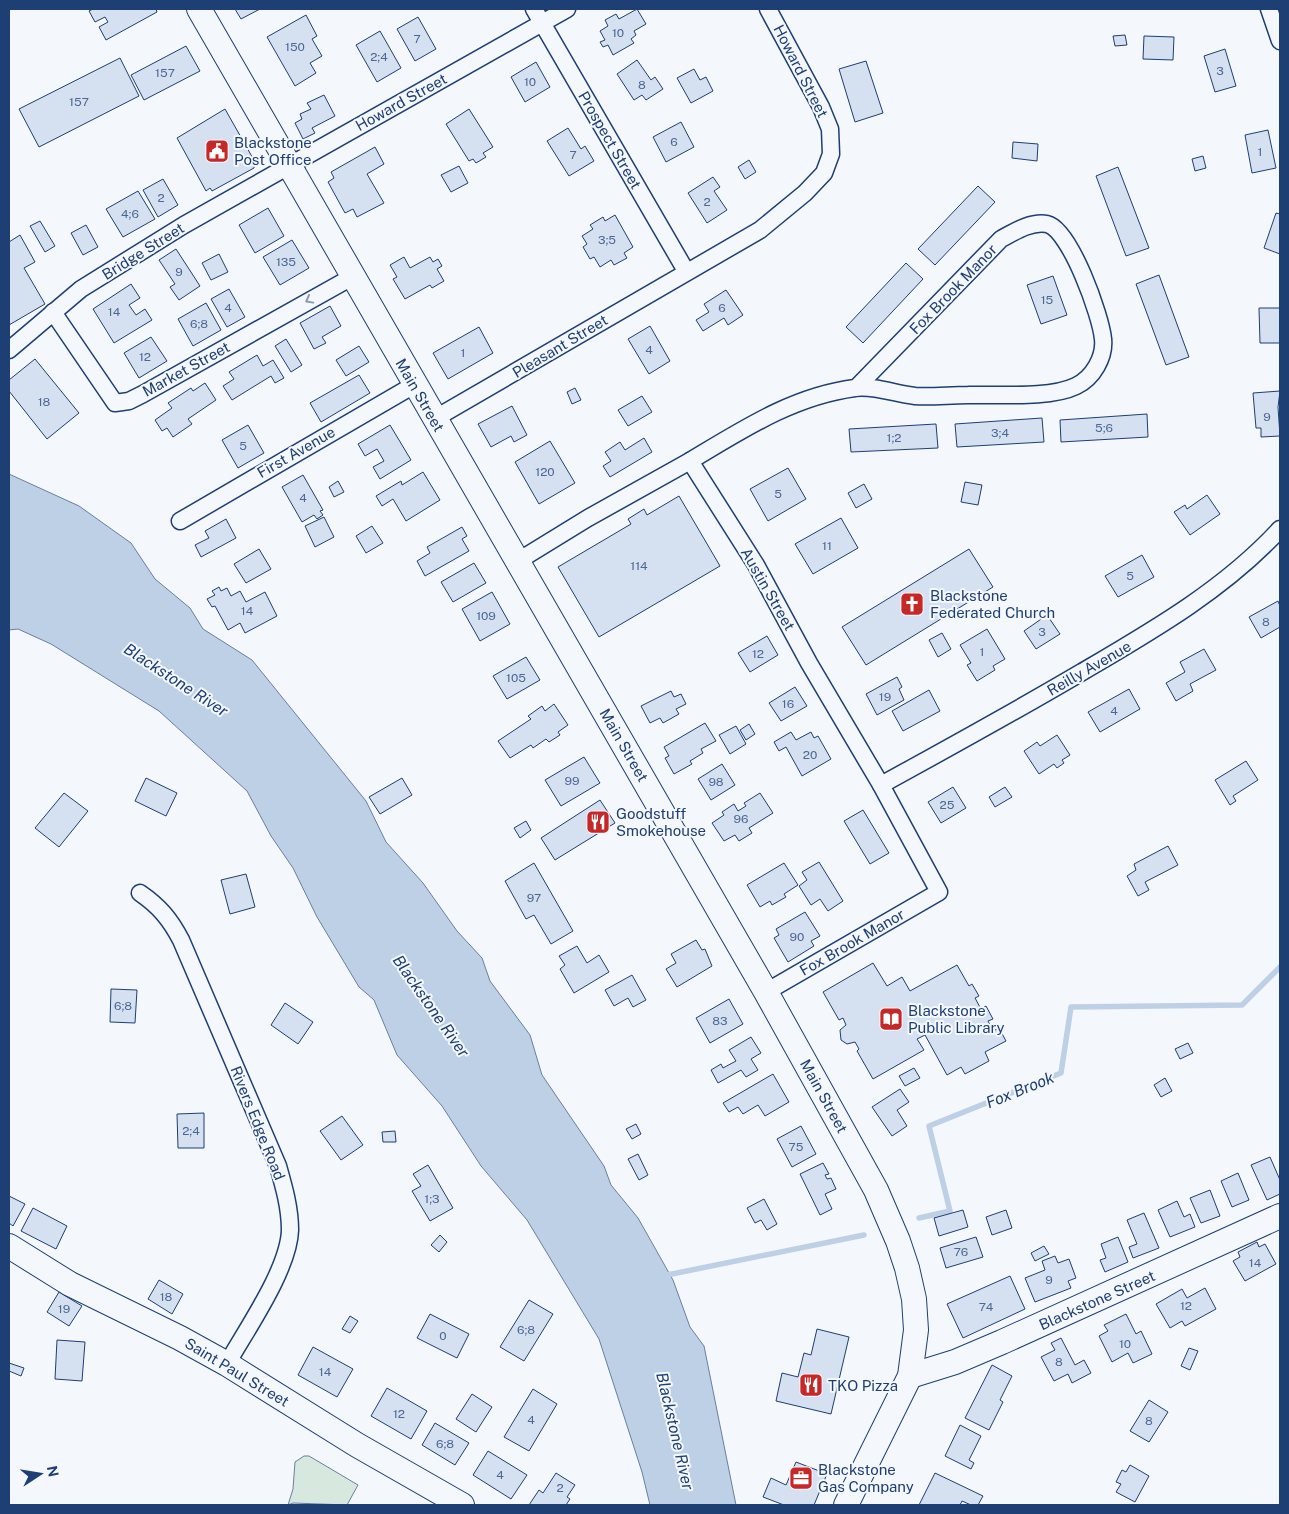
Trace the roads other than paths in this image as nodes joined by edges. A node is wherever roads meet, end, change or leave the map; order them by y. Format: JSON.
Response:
{"nodes":[{"id":1,"x":199,"y":9,"type":"edge"},
{"id":2,"x":534,"y":9,"type":"edge"},
{"id":3,"x":567,"y":9,"type":"edge"},
{"id":4,"x":768,"y":9,"type":"edge"},
{"id":5,"x":1269,"y":9,"type":"edge"},
{"id":6,"x":542,"y":23,"type":"junction"},
{"id":7,"x":1280,"y":41,"type":"edge"},
{"id":8,"x":288,"y":166,"type":"junction"},
{"id":9,"x":686,"y":272,"type":"junction"},
{"id":10,"x":352,"y":277,"type":"junction"},
{"id":11,"x":53,"y":312,"type":"junction"},
{"id":12,"x":9,"y":350,"type":"edge"},
{"id":13,"x":414,"y":385,"type":"junction"},
{"id":14,"x":857,"y":387,"type":"junction"},
{"id":15,"x":434,"y":419,"type":"junction"},
{"id":16,"x":690,"y":461,"type":"junction"},
{"id":17,"x":180,"y":521,"type":"dead end"},
{"id":18,"x":1280,"y":529,"type":"edge"},
{"id":19,"x":518,"y":560,"type":"junction"},
{"id":20,"x":881,"y":785,"type":"junction"},
{"id":21,"x":939,"y":892,"type":"joint"},
{"id":22,"x":140,"y":893,"type":"dead end"},
{"id":23,"x":766,"y":992,"type":"junction"},
{"id":24,"x":1280,"y":1216,"type":"edge"},
{"id":25,"x":9,"y":1246,"type":"edge"},
{"id":26,"x":227,"y":1364,"type":"junction"},
{"id":27,"x":910,"y":1376,"type":"junction"},
{"id":28,"x":462,"y":1505,"type":"edge"},
{"id":29,"x":846,"y":1505,"type":"edge"}],
"edges":[{"from":1,"to":8,"type":"main road","name":"Main Street"},
{"from":2,"to":6,"type":"street","name":"Prospect Street"},
{"from":3,"to":6,"type":"street","name":"Howard Street"},
{"from":4,"to":9,"type":"street","name":"Howard Street"},
{"from":5,"to":7,"type":"street"},
{"from":6,"to":8,"type":"street","name":"Howard Street"},
{"from":6,"to":9,"type":"street","name":"Prospect Street"},
{"from":8,"to":10,"type":"main road","name":"Main Street"},
{"from":8,"to":11,"type":"street","name":"Bridge Street"},
{"from":9,"to":15,"type":"street","name":"Pleasant Street"},
{"from":10,"to":11,"type":"street","name":"Market Street","one_way":true},
{"from":10,"to":13,"type":"main road","name":"Main Street"},
{"from":11,"to":12,"type":"street","name":"Bridge Street"},
{"from":13,"to":15,"type":"main road","name":"Main Street"},
{"from":13,"to":17,"type":"street","name":"First Avenue"},
{"from":14,"to":14,"type":"street","name":"Fox Brook Manor"},
{"from":14,"to":16,"type":"street","name":"Fox Brook Manor"},
{"from":15,"to":19,"type":"main road","name":"Main Street"},
{"from":16,"to":19,"type":"street"},
{"from":16,"to":20,"type":"street","name":"Austin Street"},
{"from":18,"to":20,"type":"street","name":"Reilly Avenue"},
{"from":19,"to":23,"type":"main road","name":"Main Street"},
{"from":20,"to":21,"type":"street","name":"Austin Street"},
{"from":21,"to":23,"type":"street","name":"Fox Brook Manor"},
{"from":22,"to":26,"type":"street","name":"Rivers Edge Road"},
{"from":23,"to":27,"type":"main road","name":"Main Street"},
{"from":24,"to":27,"type":"main road","name":"Blackstone Street"},
{"from":25,"to":26,"type":"main road","name":"Saint Paul Street"},
{"from":26,"to":28,"type":"main road","name":"Saint Paul Street"},
{"from":27,"to":29,"type":"main road","name":"Main Street"}]}
